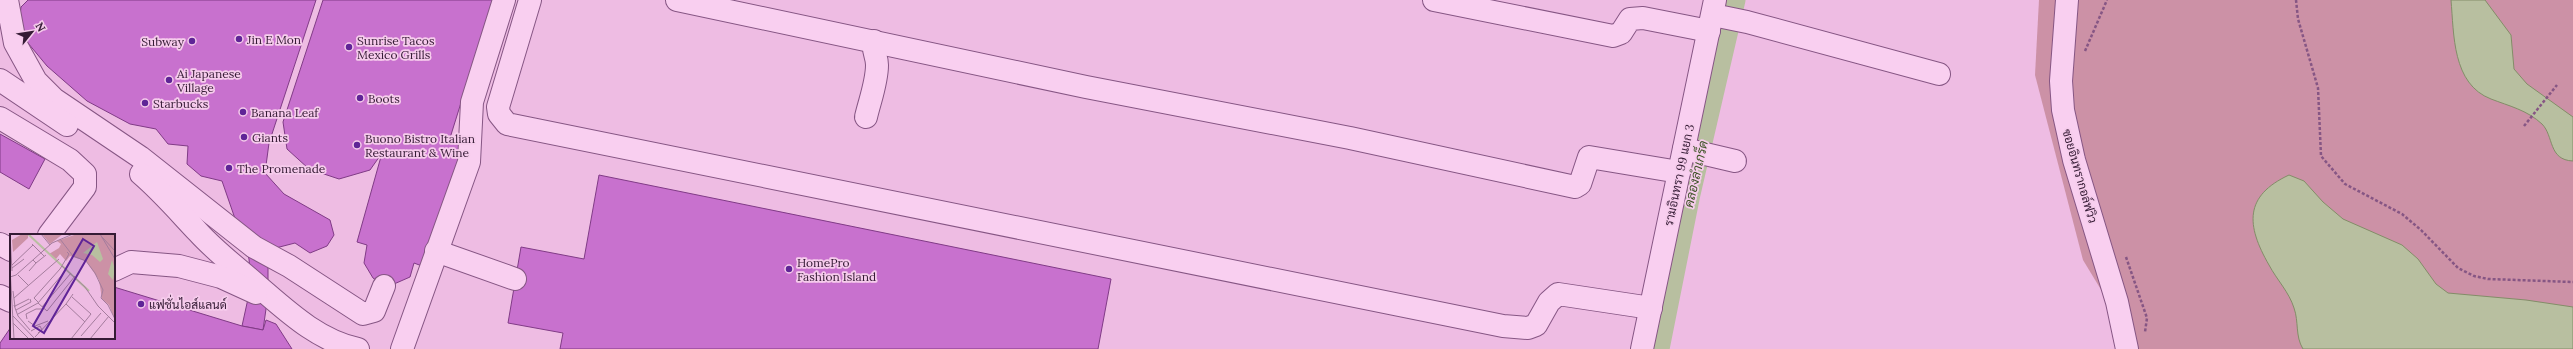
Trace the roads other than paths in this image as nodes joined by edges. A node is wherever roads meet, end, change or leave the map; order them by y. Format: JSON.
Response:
{"nodes":[{"id":1,"x":7,"y":0,"type":"edge"},
{"id":2,"x":504,"y":0,"type":"edge"},
{"id":3,"x":530,"y":0,"type":"edge"},
{"id":4,"x":677,"y":0,"type":"edge"},
{"id":5,"x":1434,"y":0,"type":"edge"},
{"id":6,"x":2067,"y":0,"type":"edge"},
{"id":7,"x":0,"y":10,"type":"edge"},
{"id":8,"x":1716,"y":16,"type":"edge"},
{"id":9,"x":874,"y":41,"type":"junction"},
{"id":10,"x":1938,"y":74,"type":"dead end"},
{"id":11,"x":0,"y":80,"type":"edge"},
{"id":12,"x":866,"y":117,"type":"dead end"},
{"id":13,"x":0,"y":118,"type":"edge"},
{"id":14,"x":1689,"y":150,"type":"junction"},
{"id":15,"x":1727,"y":159,"type":"dead end"},
{"id":16,"x":1679,"y":172,"type":"junction"},
{"id":17,"x":50,"y":234,"type":"edge"},
{"id":18,"x":0,"y":244,"type":"edge"},
{"id":19,"x":10,"y":249,"type":"edge"},
{"id":20,"x":436,"y":251,"type":"junction"},
{"id":21,"x":115,"y":270,"type":"edge"},
{"id":22,"x":515,"y":279,"type":"dead end"},
{"id":23,"x":384,"y":286,"type":"dead end"},
{"id":24,"x":0,"y":296,"type":"edge"},
{"id":25,"x":10,"y":301,"type":"edge"},
{"id":26,"x":279,"y":304,"type":"junction"},
{"id":27,"x":1651,"y":308,"type":"junction"},
{"id":28,"x":0,"y":314,"type":"edge"},
{"id":29,"x":10,"y":316,"type":"edge"},
{"id":30,"x":2134,"y":344,"type":"edge"},
{"id":31,"x":358,"y":349,"type":"edge"},
{"id":32,"x":402,"y":349,"type":"edge"},
{"id":33,"x":1642,"y":349,"type":"edge"}],
"edges":[{"from":1,"to":7,"type":"street"},
{"from":1,"to":23,"type":"street"},
{"from":2,"to":20,"type":"street"},
{"from":3,"to":27,"type":"street"},
{"from":4,"to":9,"type":"street"},
{"from":5,"to":8,"type":"street"},
{"from":6,"to":30,"type":"street","name":"ซอยอินทรากอล์ฟวิว"},
{"from":8,"to":10,"type":"street"},
{"from":8,"to":14,"type":"street","name":"รามอินทรา 99 แยก 3"},
{"from":9,"to":12,"type":"street"},
{"from":9,"to":16,"type":"street"},
{"from":11,"to":26,"type":"street"},
{"from":13,"to":17,"type":"street"},
{"from":14,"to":15,"type":"street"},
{"from":14,"to":16,"type":"street","name":"รามอินทรา 99 แยก 3"},
{"from":16,"to":27,"type":"street","name":"รามอินทรา 99 แยก 3"},
{"from":18,"to":19,"type":"street"},
{"from":20,"to":22,"type":"street"},
{"from":20,"to":32,"type":"street"},
{"from":21,"to":26,"type":"street"},
{"from":24,"to":25,"type":"street"},
{"from":26,"to":31,"type":"street"},
{"from":27,"to":33,"type":"street","name":"รามอินทรา 99 แยก 3"},
{"from":28,"to":29,"type":"street"}]}
